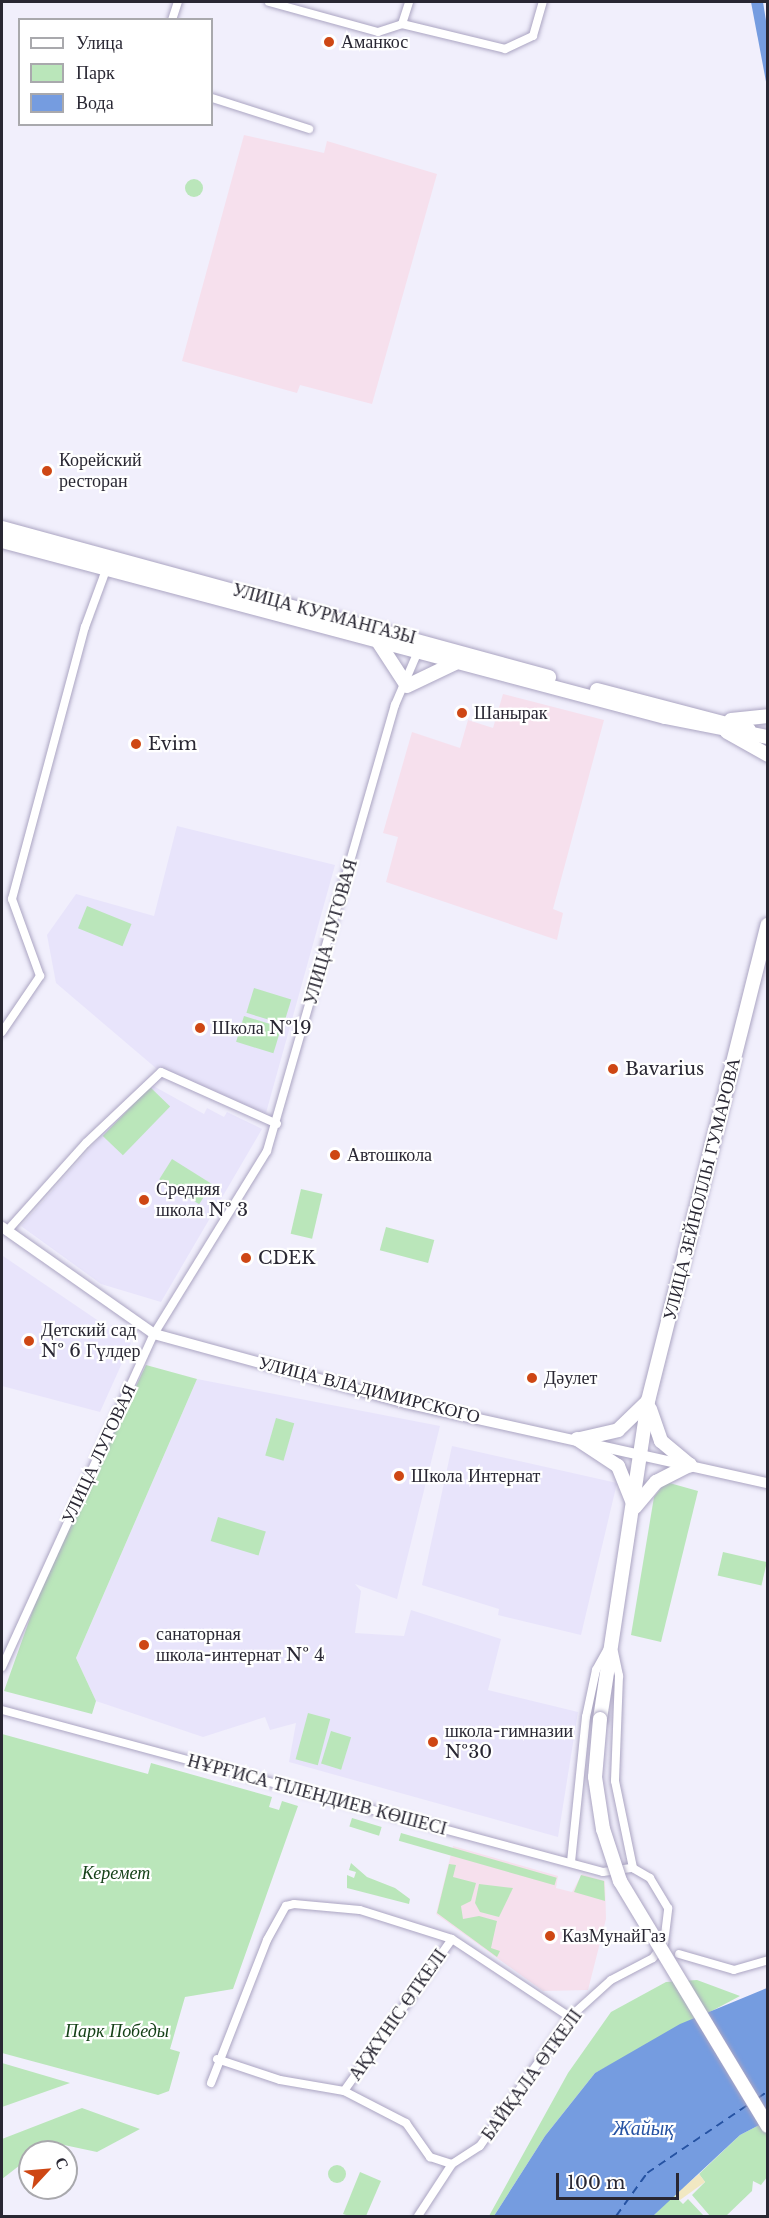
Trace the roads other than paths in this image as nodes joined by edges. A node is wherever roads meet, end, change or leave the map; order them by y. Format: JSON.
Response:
{"nodes":[{"id":1,"x":178,"y":2,"type":"edge"},
{"id":2,"x":269,"y":2,"type":"edge"},
{"id":3,"x":409,"y":2,"type":"edge"},
{"id":4,"x":543,"y":2,"type":"edge"},
{"id":5,"x":173,"y":18,"type":"edge"},
{"id":6,"x":402,"y":24,"type":"junction"},
{"id":7,"x":213,"y":98,"type":"edge"},
{"id":8,"x":309,"y":129,"type":"dead end"},
{"id":9,"x":2,"y":528,"type":"edge"},
{"id":10,"x":2,"y":542,"type":"edge"},
{"id":11,"x":106,"y":570,"type":"junction"},
{"id":12,"x":379,"y":643,"type":"junction"},
{"id":13,"x":420,"y":647,"type":"junction"},
{"id":14,"x":455,"y":663,"type":"junction"},
{"id":15,"x":502,"y":669,"type":"junction"},
{"id":16,"x":406,"y":686,"type":"junction"},
{"id":17,"x":768,"y":716,"type":"edge"},
{"id":18,"x":725,"y":725,"type":"junction"},
{"id":19,"x":761,"y":735,"type":"edge"},
{"id":20,"x":768,"y":755,"type":"edge"},
{"id":21,"x":768,"y":925,"type":"edge"},
{"id":22,"x":2,"y":1032,"type":"edge"},
{"id":23,"x":277,"y":1124,"type":"junction"},
{"id":24,"x":4,"y":1229,"type":"edge"},
{"id":25,"x":154,"y":1334,"type":"junction"},
{"id":26,"x":648,"y":1401,"type":"junction"},
{"id":27,"x":577,"y":1439,"type":"junction"},
{"id":28,"x":642,"y":1453,"type":"junction"},
{"id":29,"x":690,"y":1465,"type":"junction"},
{"id":30,"x":768,"y":1483,"type":"edge"},
{"id":31,"x":633,"y":1508,"type":"junction"},
{"id":32,"x":612,"y":1641,"type":"junction"},
{"id":33,"x":2,"y":1667,"type":"edge"},
{"id":34,"x":2,"y":1710,"type":"edge"},
{"id":35,"x":571,"y":1862,"type":"junction"},
{"id":36,"x":633,"y":1868,"type":"junction"},
{"id":37,"x":452,"y":1939,"type":"junction"},
{"id":38,"x":679,"y":1954,"type":"dead end"},
{"id":39,"x":768,"y":1960,"type":"edge"},
{"id":40,"x":570,"y":2017,"type":"junction"},
{"id":41,"x":217,"y":2059,"type":"junction"},
{"id":42,"x":211,"y":2083,"type":"dead end"},
{"id":43,"x":344,"y":2091,"type":"junction"},
{"id":44,"x":768,"y":2126,"type":"edge"},
{"id":45,"x":452,"y":2164,"type":"junction"},
{"id":46,"x":418,"y":2217,"type":"edge"}],
"edges":[{"from":1,"to":5,"type":"street"},
{"from":2,"to":6,"type":"street"},
{"from":3,"to":6,"type":"street"},
{"from":4,"to":6,"type":"street"},
{"from":7,"to":8,"type":"street"},
{"from":9,"to":13,"type":"main road","name":"УЛИЦА КУРМАНГАЗЫ"},
{"from":10,"to":11,"type":"main road","name":"УЛИЦА КУРМАНГАЗЫ"},
{"from":11,"to":12,"type":"main road","name":"УЛИЦА КУРМАНГАЗЫ"},
{"from":11,"to":22,"type":"street"},
{"from":12,"to":13,"type":"main road","name":"УЛИЦА КУРМАНГАЗЫ"},
{"from":12,"to":16,"type":"main road"},
{"from":13,"to":14,"type":"main road","name":"УЛИЦА КУРМАНГАЗЫ"},
{"from":13,"to":15,"type":"main road","name":"УЛИЦА КУРМАНГАЗЫ"},
{"from":13,"to":16,"type":"street","name":"УЛИЦА ЛУГОВАЯ"},
{"from":14,"to":15,"type":"main road","name":"УЛИЦА КУРМАНГАЗЫ"},
{"from":14,"to":16,"type":"main road"},
{"from":15,"to":18,"type":"main road","name":"УЛИЦА КУРМАНГАЗЫ"},
{"from":16,"to":23,"type":"street","name":"УЛИЦА ЛУГОВАЯ"},
{"from":17,"to":18,"type":"main road"},
{"from":18,"to":19,"type":"main road","name":"УЛИЦА КУРМАНГАЗЫ"},
{"from":18,"to":20,"type":"main road"},
{"from":21,"to":26,"type":"main road","name":"УЛИЦА ЗЕЙНОЛЛЫ ГУМАРОВА"},
{"from":23,"to":24,"type":"street"},
{"from":23,"to":25,"type":"street","name":"УЛИЦА ЛУГОВАЯ"},
{"from":24,"to":25,"type":"street","name":"УЛИЦА ВЛАДИМИРСКОГО"},
{"from":25,"to":27,"type":"street","name":"УЛИЦА ВЛАДИМИРСКОГО"},
{"from":25,"to":33,"type":"street","name":"УЛИЦА ЛУГОВАЯ"},
{"from":26,"to":27,"type":"main road"},
{"from":26,"to":28,"type":"main road","name":"УЛИЦА ЗЕЙНОЛЛЫ ГУМАРОВА"},
{"from":26,"to":29,"type":"main road"},
{"from":27,"to":28,"type":"street","name":"УЛИЦА ВЛАДИМИРСКОГО"},
{"from":27,"to":31,"type":"main road"},
{"from":28,"to":29,"type":"street","name":"УЛИЦА ВЛАДИМИРСКОГО"},
{"from":28,"to":31,"type":"main road","name":"УЛИЦА ЗЕЙНОЛЛЫ ГУМАРОВА"},
{"from":29,"to":30,"type":"street","name":"УЛИЦА ВЛАДИМИРСКОГО"},
{"from":29,"to":31,"type":"main road"},
{"from":31,"to":32,"type":"main road","name":"УЛИЦА ЗЕЙНОЛЛЫ ГУМАРОВА"},
{"from":32,"to":35,"type":"street"},
{"from":32,"to":36,"type":"street"},
{"from":32,"to":44,"type":"main road","name":"УЛИЦА ЗЕЙНОЛЛЫ ГУМАРОВА","bridge":true},
{"from":34,"to":35,"type":"street","name":"НҰРҒИСА ТІЛЕНДИЕВ КӨШЕСІ"},
{"from":35,"to":36,"type":"street","name":"НҰРҒИСА ТІЛЕНДИЕВ КӨШЕСІ"},
{"from":36,"to":40,"type":"street","name":"БАЙҚАЛА ӨТКЕЛІ"},
{"from":37,"to":40,"type":"street"},
{"from":37,"to":41,"type":"street"},
{"from":37,"to":43,"type":"street","name":"АҚЖҮНІС ӨТКЕЛІ"},
{"from":38,"to":39,"type":"street"},
{"from":40,"to":45,"type":"street","name":"БАЙҚАЛА ӨТКЕЛІ"},
{"from":41,"to":42,"type":"street"},
{"from":41,"to":43,"type":"street"},
{"from":43,"to":45,"type":"street"},
{"from":45,"to":46,"type":"street"}]}
